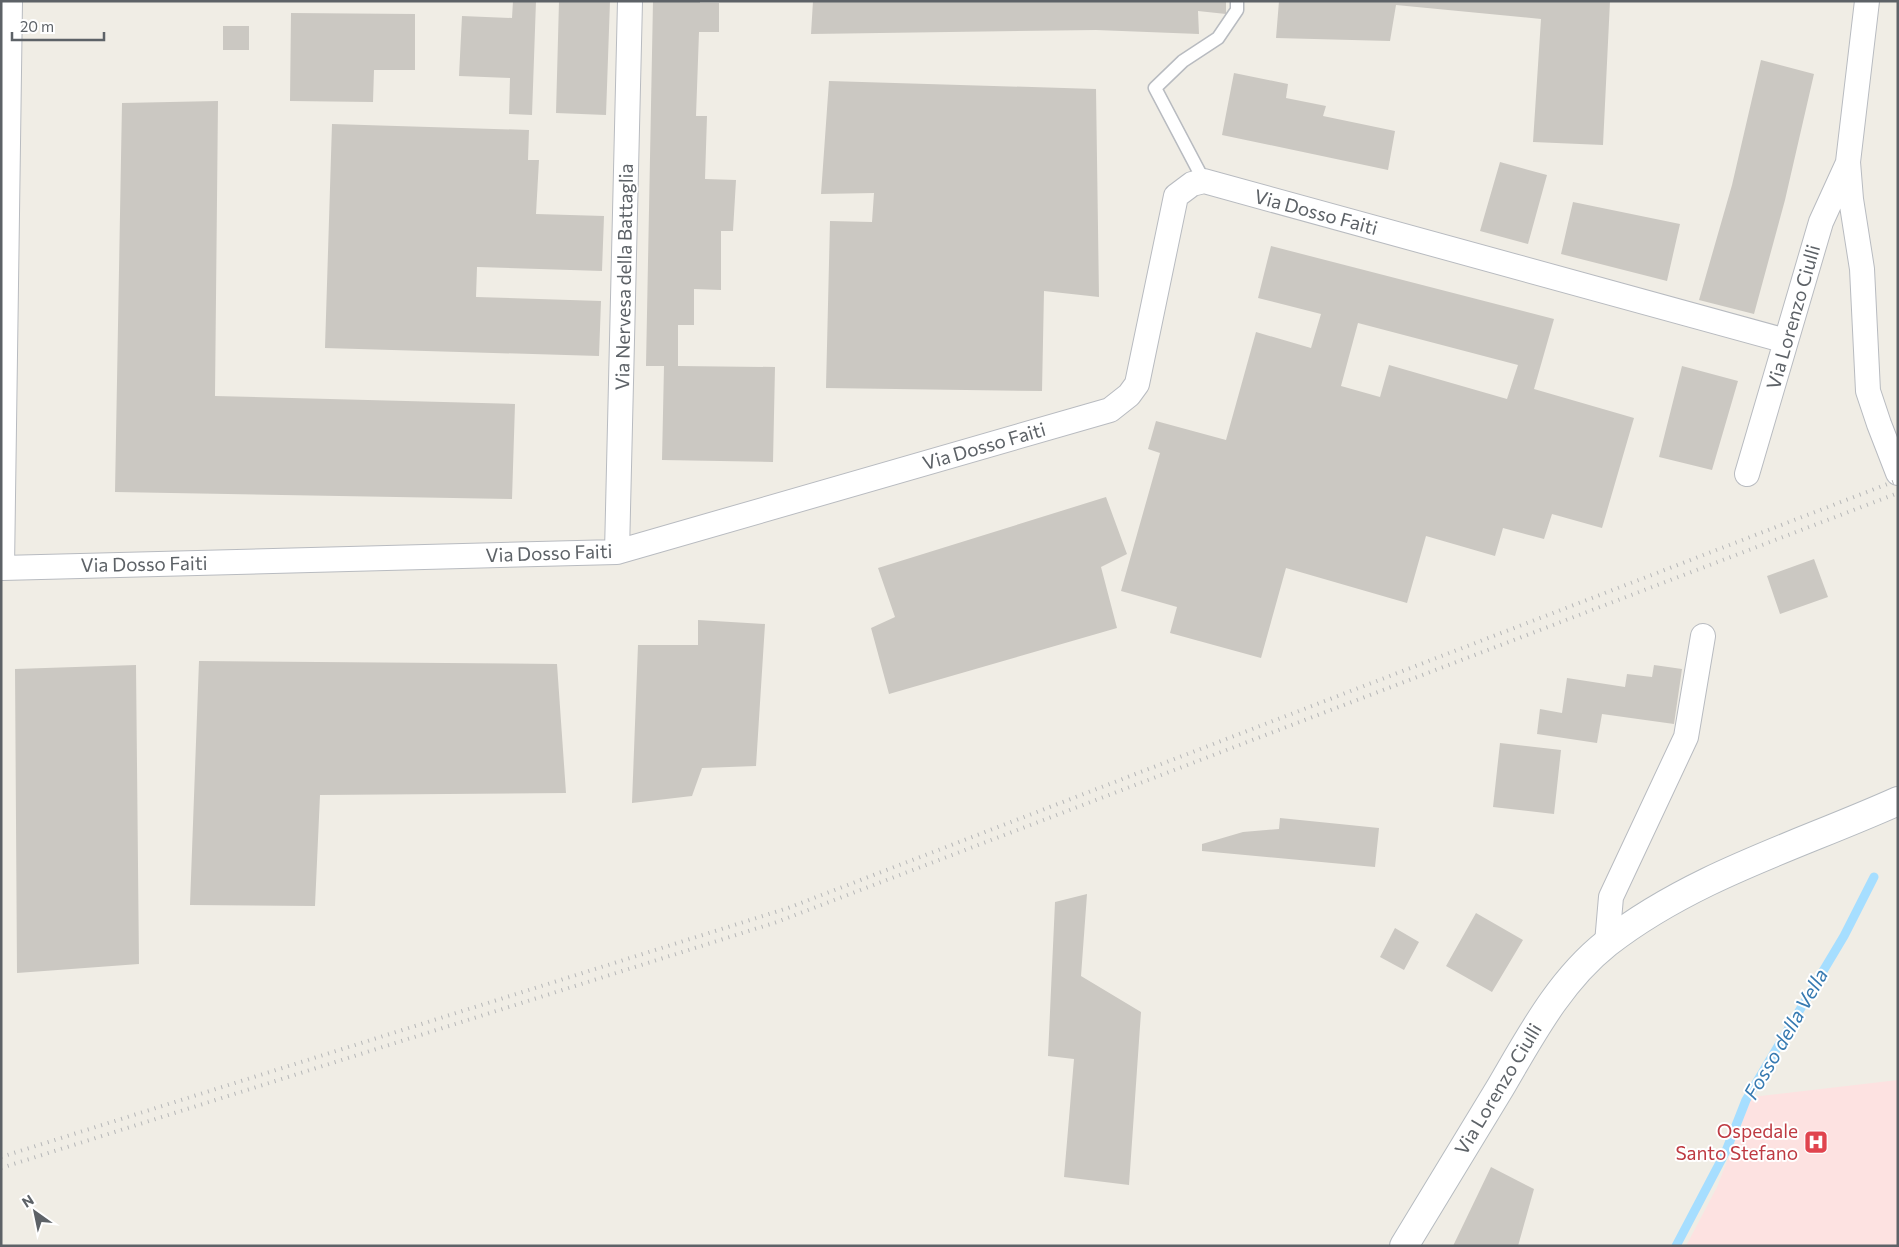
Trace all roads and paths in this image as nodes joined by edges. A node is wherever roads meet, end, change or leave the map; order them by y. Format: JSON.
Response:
{"nodes":[{"id":1,"x":10,"y":1,"type":"edge"},
{"id":2,"x":630,"y":1,"type":"edge"},
{"id":3,"x":1237,"y":1,"type":"edge"},
{"id":4,"x":1867,"y":1,"type":"edge"},
{"id":5,"x":1848,"y":162,"type":"junction"},
{"id":6,"x":1204,"y":181,"type":"junction"},
{"id":7,"x":1786,"y":341,"type":"junction"},
{"id":8,"x":1898,"y":473,"type":"edge"},
{"id":9,"x":1747,"y":474,"type":"dead end"},
{"id":10,"x":618,"y":552,"type":"junction"},
{"id":11,"x":2,"y":568,"type":"edge"},
{"id":12,"x":1704,"y":636,"type":"dead end"},
{"id":13,"x":1898,"y":801,"type":"edge"},
{"id":14,"x":1607,"y":944,"type":"junction"},
{"id":15,"x":1404,"y":1246,"type":"edge"}],
"edges":[{"from":1,"to":11,"type":"street"},
{"from":2,"to":10,"type":"street","name":"Via Nervesa della Battaglia"},
{"from":3,"to":6,"type":"lane"},
{"from":4,"to":5,"type":"street","name":"Via Lorenzo Ciulli"},
{"from":5,"to":7,"type":"street","name":"Via Lorenzo Ciulli"},
{"from":5,"to":8,"type":"street","name":"Via Lorenzo Ciulli"},
{"from":6,"to":7,"type":"street","name":"Via Dosso Faiti"},
{"from":6,"to":10,"type":"street","name":"Via Dosso Faiti"},
{"from":7,"to":9,"type":"street","name":"Via Lorenzo Ciulli"},
{"from":10,"to":11,"type":"street","name":"Via Dosso Faiti"},
{"from":12,"to":14,"type":"street"},
{"from":13,"to":14,"type":"street","name":"Via Lorenzo Ciulli"},
{"from":14,"to":15,"type":"street","name":"Via Lorenzo Ciulli"}]}
